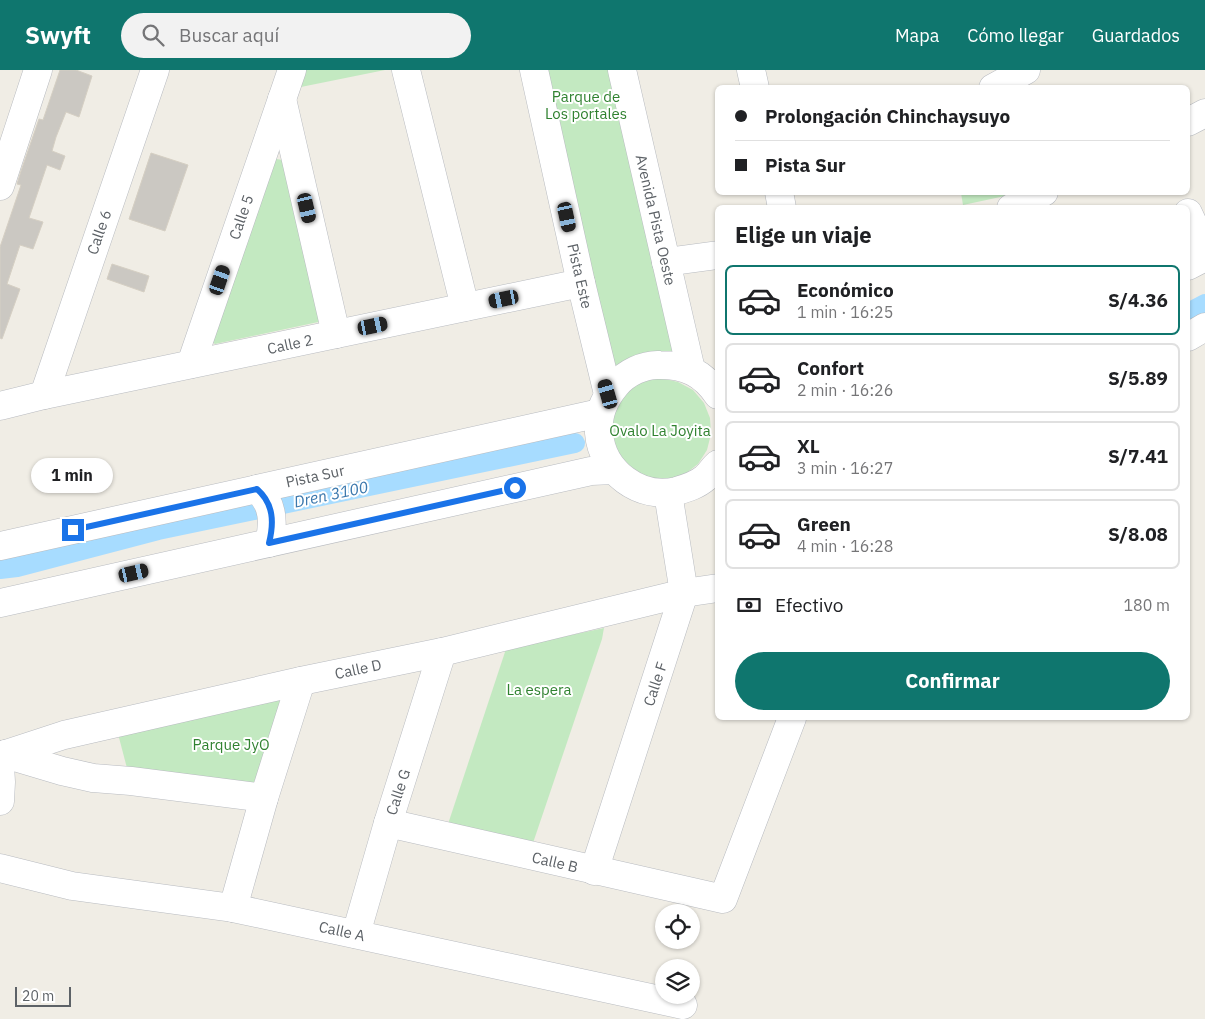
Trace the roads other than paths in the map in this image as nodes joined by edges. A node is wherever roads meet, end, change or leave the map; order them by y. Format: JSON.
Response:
{"nodes":[{"id":1,"x":38,"y":70,"type":"edge"},
{"id":2,"x":155,"y":70,"type":"edge"},
{"id":3,"x":292,"y":70,"type":"edge"},
{"id":4,"x":406,"y":70,"type":"edge"},
{"id":5,"x":534,"y":70,"type":"edge"},
{"id":6,"x":622,"y":70,"type":"edge"},
{"id":7,"x":751,"y":70,"type":"edge"},
{"id":8,"x":1026,"y":70,"type":"edge"},
{"id":9,"x":754,"y":85,"type":"edge"},
{"id":10,"x":998,"y":85,"type":"edge"},
{"id":11,"x":282,"y":99,"type":"junction"},
{"id":12,"x":1205,"y":113,"type":"edge"},
{"id":13,"x":1190,"y":121,"type":"edge"},
{"id":14,"x":0,"y":186,"type":"edge"},
{"id":15,"x":1038,"y":195,"type":"edge"},
{"id":16,"x":1017,"y":205,"type":"edge"},
{"id":17,"x":1190,"y":216,"type":"edge"},
{"id":18,"x":1205,"y":249,"type":"edge"},
{"id":19,"x":715,"y":256,"type":"edge"},
{"id":20,"x":1205,"y":257,"type":"edge"},
{"id":21,"x":666,"y":262,"type":"junction"},
{"id":22,"x":1190,"y":265,"type":"edge"},
{"id":23,"x":581,"y":283,"type":"junction"},
{"id":24,"x":465,"y":307,"type":"junction"},
{"id":25,"x":1205,"y":327,"type":"edge"},
{"id":26,"x":336,"y":334,"type":"junction"},
{"id":27,"x":1190,"y":336,"type":"edge"},
{"id":28,"x":190,"y":364,"type":"junction"},
{"id":29,"x":709,"y":383,"type":"edge"},
{"id":30,"x":44,"y":395,"type":"junction"},
{"id":31,"x":604,"y":404,"type":"junction"},
{"id":32,"x":0,"y":406,"type":"edge"},
{"id":33,"x":715,"y":467,"type":"edge"},
{"id":34,"x":614,"y":470,"type":"junction"},
{"id":35,"x":261,"y":492,"type":"junction"},
{"id":36,"x":668,"y":493,"type":"junction"},
{"id":37,"x":270,"y":537,"type":"junction"},
{"id":38,"x":0,"y":546,"type":"edge"},
{"id":39,"x":715,"y":588,"type":"edge"},
{"id":40,"x":684,"y":593,"type":"junction"},
{"id":41,"x":0,"y":603,"type":"edge"},
{"id":42,"x":442,"y":652,"type":"junction"},
{"id":43,"x":301,"y":681,"type":"junction"},
{"id":44,"x":791,"y":720,"type":"edge"},
{"id":45,"x":64,"y":735,"type":"junction"},
{"id":46,"x":2,"y":758,"type":"edge"},
{"id":47,"x":62,"y":771,"type":"junction"},
{"id":48,"x":264,"y":798,"type":"junction"},
{"id":49,"x":0,"y":802,"type":"edge"},
{"id":50,"x":388,"y":824,"type":"junction"},
{"id":51,"x":0,"y":868,"type":"edge"},
{"id":52,"x":594,"y":871,"type":"junction"},
{"id":53,"x":232,"y":908,"type":"junction"},
{"id":54,"x":356,"y":934,"type":"junction"},
{"id":55,"x":687,"y":1014,"type":"edge"}],
"edges":[{"from":1,"to":14,"type":"street"},
{"from":2,"to":30,"type":"street","name":"Calle 6"},
{"from":3,"to":11,"type":"street","name":"Calle 5"},
{"from":4,"to":24,"type":"street"},
{"from":5,"to":23,"type":"street","name":"Pista Este"},
{"from":6,"to":21,"type":"street","name":"Avenida Pista Oeste"},
{"from":7,"to":9,"type":"street"},
{"from":8,"to":10,"type":"street"},
{"from":11,"to":26,"type":"street"},
{"from":11,"to":28,"type":"street","name":"Calle 5"},
{"from":12,"to":13,"type":"street"},
{"from":15,"to":16,"type":"street"},
{"from":17,"to":18,"type":"street"},
{"from":19,"to":21,"type":"street"},
{"from":20,"to":22,"type":"street"},
{"from":21,"to":29,"type":"street","name":"Avenida Pista Oeste"},
{"from":23,"to":24,"type":"street","name":"Calle 2"},
{"from":23,"to":31,"type":"street","name":"Pista Este"},
{"from":24,"to":26,"type":"street","name":"Calle 2"},
{"from":25,"to":27,"type":"street"},
{"from":26,"to":28,"type":"street","name":"Calle 2"},
{"from":28,"to":30,"type":"street","name":"Calle 2"},
{"from":29,"to":31,"type":"street"},
{"from":30,"to":32,"type":"street","name":"Calle 2"},
{"from":31,"to":34,"type":"street","name":"Pista Este"},
{"from":31,"to":35,"type":"street","name":"Pista Sur"},
{"from":33,"to":36,"type":"street"},
{"from":34,"to":36,"type":"street"},
{"from":34,"to":37,"type":"street"},
{"from":35,"to":37,"type":"street"},
{"from":35,"to":38,"type":"street","name":"Pista Sur"},
{"from":36,"to":40,"type":"street","name":"Calle F"},
{"from":37,"to":41,"type":"street"},
{"from":39,"to":40,"type":"street","name":"Calle D"},
{"from":40,"to":42,"type":"street","name":"Calle D"},
{"from":40,"to":52,"type":"street","name":"Calle F"},
{"from":42,"to":43,"type":"street","name":"Calle D"},
{"from":42,"to":50,"type":"street","name":"Calle G"},
{"from":43,"to":45,"type":"street","name":"Calle D"},
{"from":43,"to":48,"type":"street"},
{"from":44,"to":52,"type":"street","name":"Calle B"},
{"from":45,"to":46,"type":"street","name":"Calle D"},
{"from":45,"to":47,"type":"street"},
{"from":46,"to":47,"type":"street"},
{"from":46,"to":49,"type":"street"},
{"from":47,"to":48,"type":"street"},
{"from":48,"to":53,"type":"street"},
{"from":50,"to":52,"type":"street","name":"Calle B"},
{"from":50,"to":54,"type":"street","name":"Calle G"},
{"from":51,"to":53,"type":"street","name":"Calle A"},
{"from":53,"to":54,"type":"street","name":"Calle A"},
{"from":54,"to":55,"type":"street","name":"Calle A"}]}
